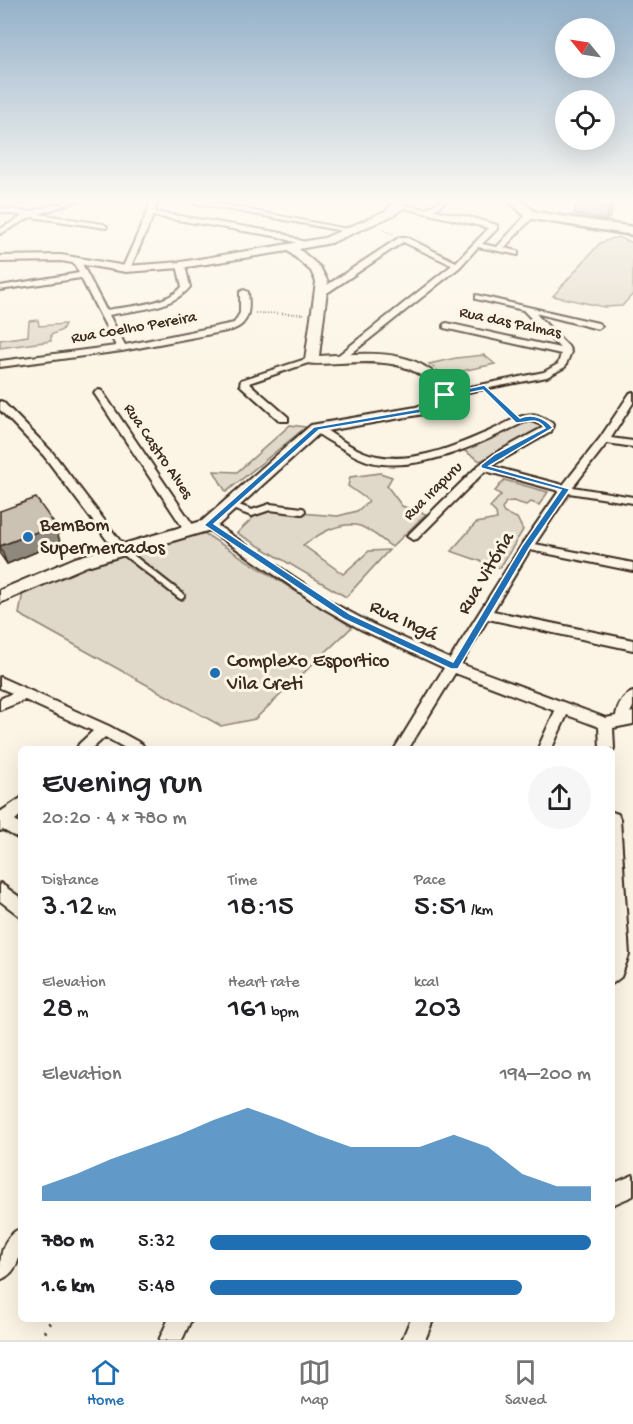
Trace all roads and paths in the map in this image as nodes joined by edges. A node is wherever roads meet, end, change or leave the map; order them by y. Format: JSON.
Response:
{"nodes":[{"id":1,"x":77,"y":263,"type":"edge"},
{"id":2,"x":90,"y":263,"type":"edge"},
{"id":3,"x":129,"y":263,"type":"edge"},
{"id":4,"x":197,"y":263,"type":"edge"},
{"id":5,"x":307,"y":263,"type":"edge"},
{"id":6,"x":368,"y":263,"type":"edge"},
{"id":7,"x":452,"y":263,"type":"edge"},
{"id":8,"x":459,"y":263,"type":"edge"},
{"id":9,"x":181,"y":265,"type":"junction"},
{"id":10,"x":457,"y":265,"type":"junction"},
{"id":11,"x":126,"y":269,"type":"junction"},
{"id":12,"x":82,"y":276,"type":"junction"},
{"id":13,"x":0,"y":288,"type":"edge"},
{"id":14,"x":244,"y":292,"type":"dead end"},
{"id":15,"x":321,"y":293,"type":"junction"},
{"id":16,"x":479,"y":297,"type":"dead end"},
{"id":17,"x":526,"y":309,"type":"junction"},
{"id":18,"x":105,"y":313,"type":"junction"},
{"id":19,"x":245,"y":313,"type":"junction"},
{"id":20,"x":318,"y":315,"type":"junction"},
{"id":21,"x":447,"y":326,"type":"dead end"},
{"id":22,"x":598,"y":326,"type":"dead end"},
{"id":23,"x":122,"y":348,"type":"junction"},
{"id":24,"x":566,"y":352,"type":"junction"},
{"id":25,"x":339,"y":359,"type":"junction"},
{"id":26,"x":312,"y":360,"type":"junction"},
{"id":27,"x":0,"y":364,"type":"edge"},
{"id":28,"x":484,"y":387,"type":"junction"},
{"id":29,"x":99,"y":393,"type":"dead end"},
{"id":30,"x":445,"y":395,"type":"junction"},
{"id":31,"x":633,"y":395,"type":"edge"},
{"id":32,"x":0,"y":404,"type":"edge"},
{"id":33,"x":284,"y":419,"type":"dead end"},
{"id":34,"x":523,"y":419,"type":"junction"},
{"id":35,"x":316,"y":428,"type":"junction"},
{"id":36,"x":604,"y":440,"type":"junction"},
{"id":37,"x":633,"y":444,"type":"edge"},
{"id":38,"x":483,"y":466,"type":"junction"},
{"id":39,"x":566,"y":489,"type":"junction"},
{"id":40,"x":633,"y":501,"type":"edge"},
{"id":41,"x":230,"y":505,"type":"junction"},
{"id":42,"x":302,"y":511,"type":"dead end"},
{"id":43,"x":208,"y":525,"type":"junction"},
{"id":44,"x":189,"y":528,"type":"junction"},
{"id":45,"x":413,"y":536,"type":"dead end"},
{"id":46,"x":527,"y":546,"type":"junction"},
{"id":47,"x":120,"y":549,"type":"junction"},
{"id":48,"x":633,"y":567,"type":"edge"},
{"id":49,"x":181,"y":596,"type":"dead end"},
{"id":50,"x":0,"y":597,"type":"edge"},
{"id":51,"x":486,"y":614,"type":"junction"},
{"id":52,"x":633,"y":645,"type":"edge"},
{"id":53,"x":454,"y":667,"type":"junction"},
{"id":54,"x":0,"y":682,"type":"edge"},
{"id":55,"x":24,"y":694,"type":"junction"},
{"id":56,"x":633,"y":696,"type":"edge"},
{"id":57,"x":0,"y":705,"type":"edge"},
{"id":58,"x":563,"y":709,"type":"junction"},
{"id":59,"x":628,"y":719,"type":"edge"},
{"id":60,"x":606,"y":724,"type":"junction"},
{"id":61,"x":104,"y":730,"type":"junction"},
{"id":62,"x":86,"y":746,"type":"edge"},
{"id":63,"x":133,"y":746,"type":"edge"},
{"id":64,"x":403,"y":746,"type":"edge"},
{"id":65,"x":545,"y":746,"type":"edge"},
{"id":66,"x":607,"y":746,"type":"edge"},
{"id":67,"x":18,"y":807,"type":"edge"},
{"id":68,"x":1,"y":821,"type":"edge"},
{"id":69,"x":18,"y":831,"type":"edge"},
{"id":70,"x":615,"y":868,"type":"edge"},
{"id":71,"x":0,"y":891,"type":"edge"},
{"id":72,"x":18,"y":906,"type":"edge"},
{"id":73,"x":615,"y":971,"type":"edge"},
{"id":74,"x":633,"y":1185,"type":"edge"},
{"id":75,"x":615,"y":1194,"type":"edge"},
{"id":76,"x":18,"y":1243,"type":"edge"},
{"id":77,"x":0,"y":1269,"type":"edge"},
{"id":78,"x":51,"y":1322,"type":"edge"},
{"id":79,"x":179,"y":1322,"type":"edge"},
{"id":80,"x":421,"y":1322,"type":"edge"},
{"id":81,"x":40,"y":1340,"type":"edge"},
{"id":82,"x":170,"y":1340,"type":"edge"},
{"id":83,"x":413,"y":1340,"type":"edge"}],
"edges":[{"from":1,"to":12,"type":"street"},
{"from":2,"to":11,"type":"street"},
{"from":3,"to":11,"type":"street"},
{"from":4,"to":9,"type":"street"},
{"from":5,"to":15,"type":"street"},
{"from":6,"to":15,"type":"street"},
{"from":7,"to":10,"type":"street"},
{"from":8,"to":10,"type":"street"},
{"from":9,"to":11,"type":"street"},
{"from":9,"to":18,"type":"street"},
{"from":10,"to":25,"type":"street"},
{"from":12,"to":13,"type":"street"},
{"from":12,"to":18,"type":"street"},
{"from":14,"to":19,"type":"street"},
{"from":15,"to":20,"type":"street"},
{"from":16,"to":17,"type":"street"},
{"from":17,"to":22,"type":"street"},
{"from":17,"to":24,"type":"street"},
{"from":18,"to":23,"type":"street"},
{"from":19,"to":20,"type":"path"},
{"from":19,"to":23,"type":"street","name":"Rua Coelho Pereira"},
{"from":20,"to":26,"type":"street"},
{"from":21,"to":24,"type":"street","name":"Rua das Palmas"},
{"from":23,"to":27,"type":"street","name":"Rua Coelho Pereira"},
{"from":24,"to":28,"type":"street"},
{"from":25,"to":26,"type":"street"},
{"from":25,"to":30,"type":"street"},
{"from":26,"to":33,"type":"street"},
{"from":28,"to":30,"type":"street"},
{"from":28,"to":34,"type":"path"},
{"from":29,"to":44,"type":"street","name":"Rua Castro Alves"},
{"from":30,"to":35,"type":"street"},
{"from":31,"to":36,"type":"street","name":"Rua Vitória"},
{"from":32,"to":47,"type":"street"},
{"from":34,"to":35,"type":"street"},
{"from":34,"to":38,"type":"street","name":"Rua Irapuru"},
{"from":35,"to":41,"type":"street"},
{"from":36,"to":37,"type":"street"},
{"from":36,"to":39,"type":"street","name":"Rua Vitória"},
{"from":38,"to":39,"type":"street"},
{"from":38,"to":45,"type":"street","name":"Rua Irapuru"},
{"from":39,"to":40,"type":"street"},
{"from":39,"to":46,"type":"street","name":"Rua Vitória"},
{"from":41,"to":42,"type":"lane"},
{"from":41,"to":43,"type":"street"},
{"from":43,"to":44,"type":"street"},
{"from":43,"to":53,"type":"street","name":"Rua Ingá"},
{"from":44,"to":47,"type":"street"},
{"from":46,"to":48,"type":"street"},
{"from":46,"to":51,"type":"street","name":"Rua Vitória"},
{"from":47,"to":49,"type":"lane"},
{"from":47,"to":50,"type":"street"},
{"from":51,"to":52,"type":"street"},
{"from":51,"to":53,"type":"street","name":"Rua Vitória"},
{"from":53,"to":58,"type":"street","name":"Rua Ingá"},
{"from":53,"to":64,"type":"street","name":"Rua Vitória"},
{"from":54,"to":55,"type":"street"},
{"from":55,"to":57,"type":"street"},
{"from":55,"to":61,"type":"street"},
{"from":56,"to":59,"type":"street"},
{"from":58,"to":60,"type":"street","name":"Rua Ingá"},
{"from":58,"to":65,"type":"street"},
{"from":59,"to":60,"type":"street"},
{"from":60,"to":66,"type":"street"},
{"from":61,"to":62,"type":"street"},
{"from":61,"to":63,"type":"street"},
{"from":67,"to":68,"type":"street"},
{"from":68,"to":69,"type":"street"},
{"from":70,"to":73,"type":"street"},
{"from":71,"to":72,"type":"street"},
{"from":74,"to":75,"type":"street"},
{"from":76,"to":77,"type":"street"},
{"from":78,"to":81,"type":"path"},
{"from":79,"to":82,"type":"street"},
{"from":80,"to":83,"type":"street"}]}
